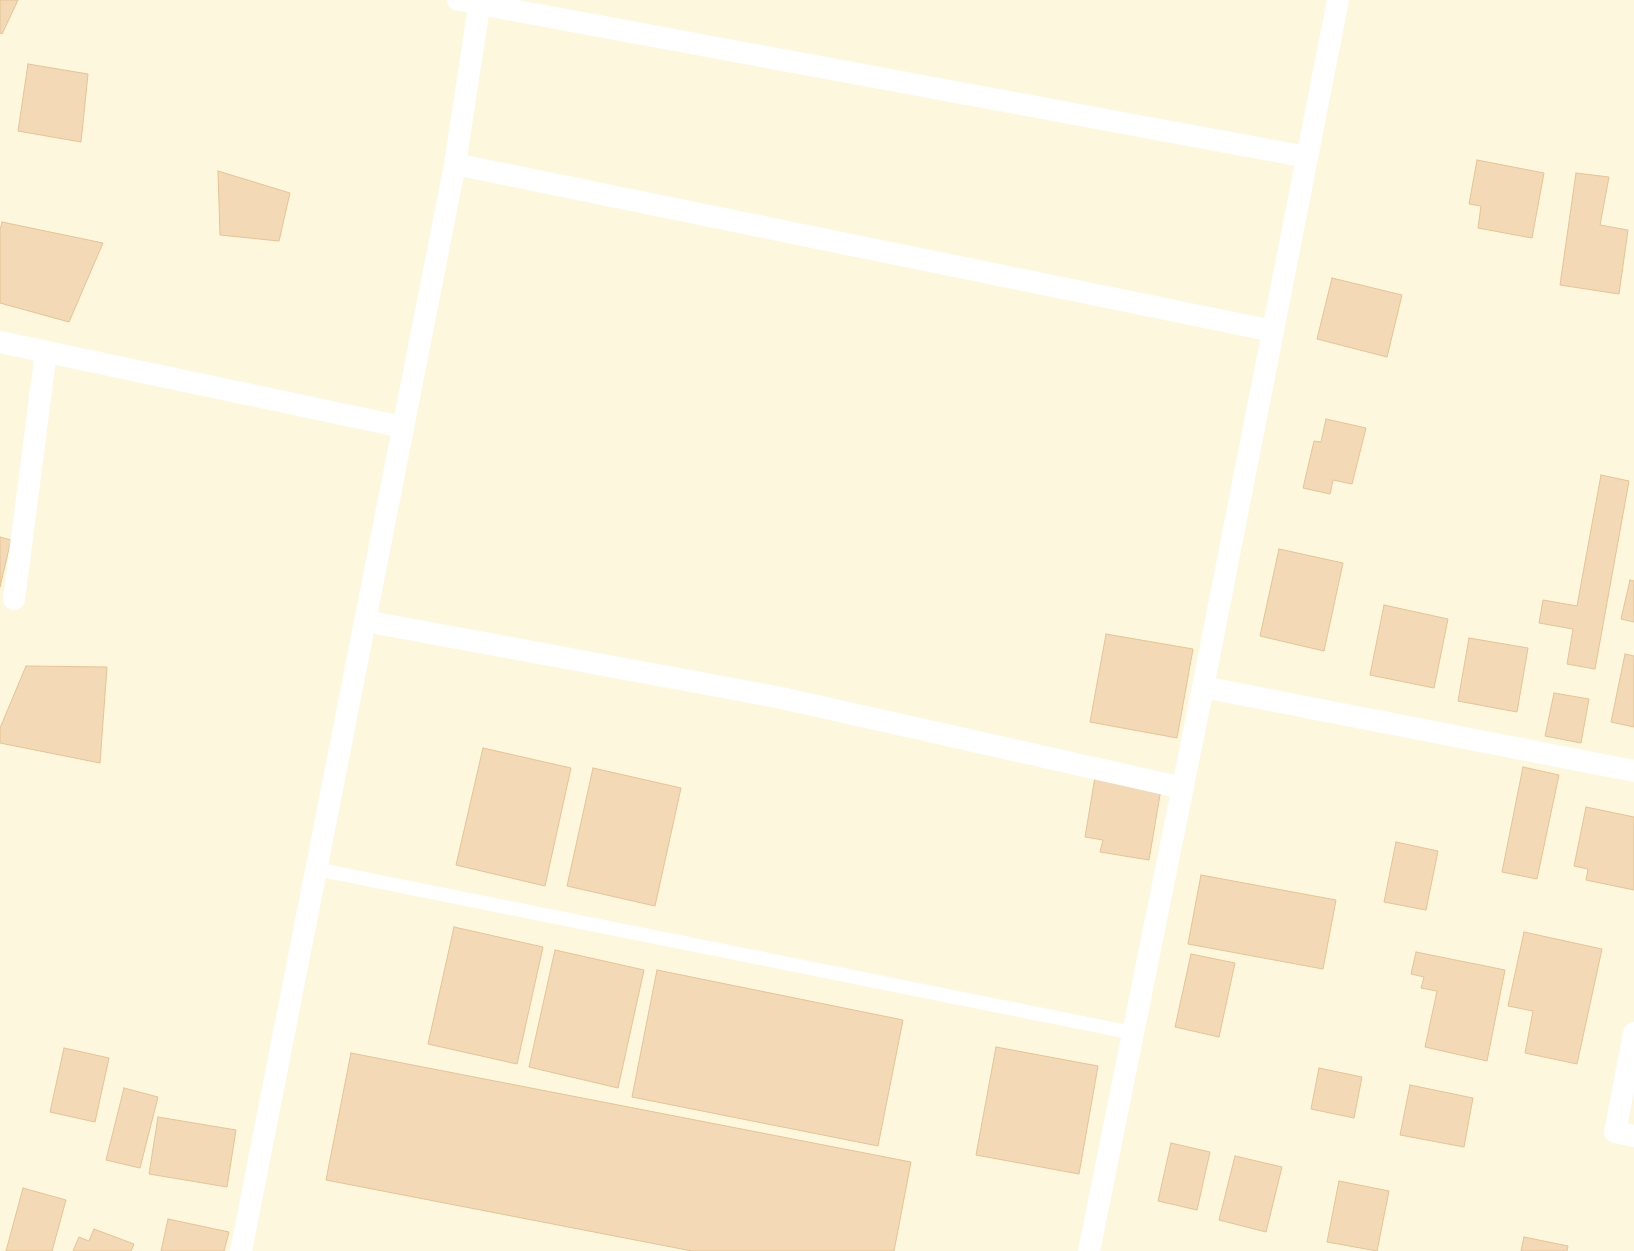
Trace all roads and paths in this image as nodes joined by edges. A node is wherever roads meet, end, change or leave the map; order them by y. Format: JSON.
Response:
{"nodes":[{"id":1,"x":458,"y":0,"type":"edge"},
{"id":2,"x":1338,"y":0,"type":"edge"},
{"id":3,"x":480,"y":2,"type":"edge"},
{"id":4,"x":1307,"y":157,"type":"junction"},
{"id":5,"x":455,"y":164,"type":"junction"},
{"id":6,"x":1273,"y":331,"type":"junction"},
{"id":7,"x":0,"y":342,"type":"edge"},
{"id":8,"x":46,"y":352,"type":"junction"},
{"id":9,"x":403,"y":426,"type":"junction"},
{"id":10,"x":14,"y":599,"type":"dead end"},
{"id":11,"x":366,"y":621,"type":"junction"},
{"id":12,"x":1203,"y":687,"type":"junction"},
{"id":13,"x":1634,"y":771,"type":"edge"},
{"id":14,"x":1183,"y":788,"type":"junction"},
{"id":15,"x":316,"y":869,"type":"junction"},
{"id":16,"x":1133,"y":1033,"type":"junction"},
{"id":17,"x":1634,"y":1033,"type":"edge"},
{"id":18,"x":1634,"y":1136,"type":"edge"},
{"id":19,"x":241,"y":1251,"type":"edge"},
{"id":20,"x":1089,"y":1251,"type":"edge"}],
"edges":[{"from":1,"to":3,"type":"street"},
{"from":2,"to":4,"type":"street"},
{"from":3,"to":4,"type":"street"},
{"from":3,"to":5,"type":"street"},
{"from":4,"to":6,"type":"street"},
{"from":5,"to":6,"type":"street"},
{"from":5,"to":9,"type":"street"},
{"from":6,"to":12,"type":"street"},
{"from":7,"to":8,"type":"street"},
{"from":8,"to":9,"type":"street"},
{"from":8,"to":10,"type":"street"},
{"from":9,"to":11,"type":"street"},
{"from":11,"to":14,"type":"street"},
{"from":11,"to":15,"type":"street"},
{"from":12,"to":13,"type":"street"},
{"from":12,"to":14,"type":"street"},
{"from":14,"to":16,"type":"street"},
{"from":15,"to":16,"type":"lane"},
{"from":15,"to":19,"type":"street"},
{"from":16,"to":20,"type":"street"},
{"from":17,"to":18,"type":"street"}]}
